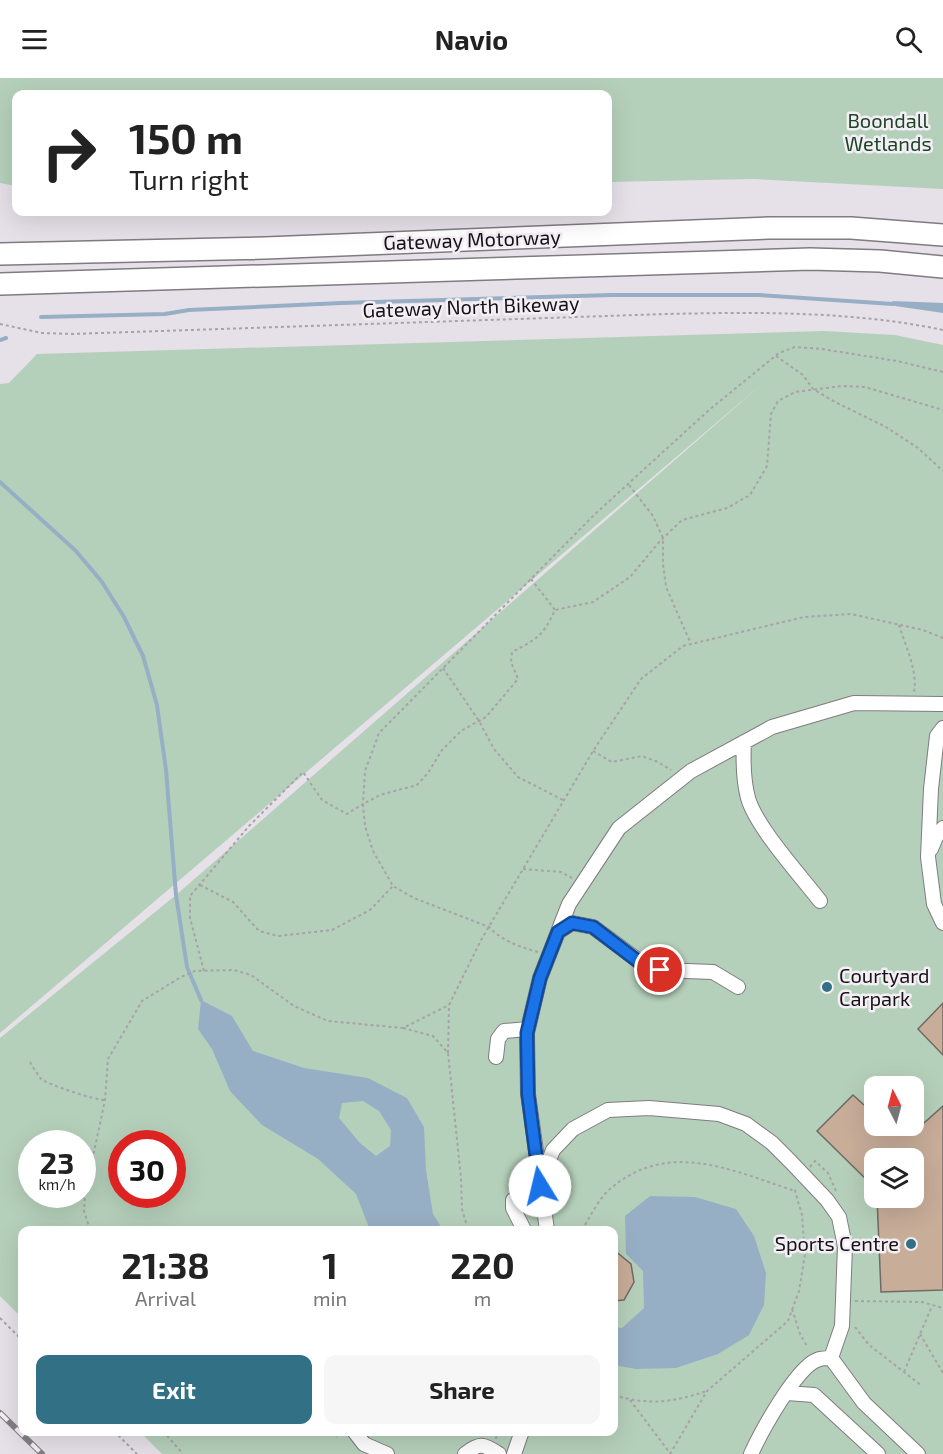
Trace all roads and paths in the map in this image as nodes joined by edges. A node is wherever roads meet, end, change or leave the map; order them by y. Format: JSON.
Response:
{"nodes":[{"id":1,"x":943,"y":235,"type":"edge"},
{"id":2,"x":0,"y":254,"type":"edge"},
{"id":3,"x":943,"y":267,"type":"edge"},
{"id":4,"x":0,"y":284,"type":"edge"},
{"id":5,"x":0,"y":324,"type":"edge"},
{"id":6,"x":943,"y":330,"type":"edge"},
{"id":7,"x":776,"y":356,"type":"junction"},
{"id":8,"x":943,"y":372,"type":"edge"},
{"id":9,"x":813,"y":388,"type":"junction"},
{"id":10,"x":943,"y":410,"type":"edge"},
{"id":11,"x":943,"y":471,"type":"edge"},
{"id":12,"x":629,"y":484,"type":"junction"},
{"id":13,"x":663,"y":538,"type":"junction"},
{"id":14,"x":531,"y":579,"type":"junction"},
{"id":15,"x":555,"y":610,"type":"junction"},
{"id":16,"x":899,"y":625,"type":"junction"},
{"id":17,"x":943,"y":638,"type":"edge"},
{"id":18,"x":691,"y":644,"type":"junction"},
{"id":19,"x":443,"y":668,"type":"junction"},
{"id":20,"x":912,"y":704,"type":"junction"},
{"id":21,"x":943,"y":704,"type":"edge"},
{"id":22,"x":479,"y":721,"type":"junction"},
{"id":23,"x":943,"y":728,"type":"edge"},
{"id":24,"x":744,"y":742,"type":"junction"},
{"id":25,"x":593,"y":751,"type":"junction"},
{"id":26,"x":680,"y":780,"type":"junction"},
{"id":27,"x":931,"y":789,"type":"junction"},
{"id":28,"x":564,"y":801,"type":"junction"},
{"id":29,"x":363,"y":804,"type":"junction"},
{"id":30,"x":943,"y":807,"type":"edge"},
{"id":31,"x":943,"y":828,"type":"edge"},
{"id":32,"x":928,"y":857,"type":"junction"},
{"id":33,"x":523,"y":869,"type":"junction"},
{"id":34,"x":583,"y":883,"type":"junction"},
{"id":35,"x":200,"y":885,"type":"junction"},
{"id":36,"x":393,"y":886,"type":"junction"},
{"id":37,"x":820,"y":901,"type":"dead end"},
{"id":38,"x":943,"y":923,"type":"edge"},
{"id":39,"x":489,"y":927,"type":"junction"},
{"id":40,"x":558,"y":932,"type":"junction"},
{"id":41,"x":549,"y":955,"type":"junction"},
{"id":42,"x":204,"y":971,"type":"junction"},
{"id":43,"x":738,"y":987,"type":"dead end"},
{"id":44,"x":449,"y":1005,"type":"junction"},
{"id":45,"x":403,"y":1028,"type":"junction"},
{"id":46,"x":528,"y":1029,"type":"junction"},
{"id":47,"x":448,"y":1053,"type":"junction"},
{"id":48,"x":496,"y":1057,"type":"dead end"},
{"id":49,"x":30,"y":1062,"type":"dead end"},
{"id":50,"x":105,"y":1100,"type":"junction"},
{"id":51,"x":815,"y":1161,"type":"dead end"},
{"id":52,"x":540,"y":1186,"type":"junction"},
{"id":53,"x":513,"y":1200,"type":"dead end"},
{"id":54,"x":839,"y":1200,"type":"dead end"},
{"id":55,"x":89,"y":1226,"type":"edge"},
{"id":56,"x":467,"y":1226,"type":"edge"},
{"id":57,"x":522,"y":1226,"type":"edge"},
{"id":58,"x":546,"y":1226,"type":"edge"},
{"id":59,"x":585,"y":1226,"type":"edge"},
{"id":60,"x":849,"y":1301,"type":"dead end"},
{"id":61,"x":932,"y":1305,"type":"junction"},
{"id":62,"x":943,"y":1308,"type":"edge"},
{"id":63,"x":792,"y":1309,"type":"junction"},
{"id":64,"x":0,"y":1318,"type":"edge"},
{"id":65,"x":854,"y":1326,"type":"dead end"},
{"id":66,"x":920,"y":1333,"type":"junction"},
{"id":67,"x":18,"y":1336,"type":"edge"},
{"id":68,"x":807,"y":1346,"type":"dead end"},
{"id":69,"x":831,"y":1358,"type":"junction"},
{"id":70,"x":904,"y":1372,"type":"junction"},
{"id":71,"x":943,"y":1373,"type":"edge"},
{"id":72,"x":922,"y":1386,"type":"dead end"},
{"id":73,"x":707,"y":1391,"type":"junction"},
{"id":74,"x":787,"y":1393,"type":"junction"},
{"id":75,"x":618,"y":1396,"type":"edge"},
{"id":76,"x":630,"y":1400,"type":"junction"},
{"id":77,"x":863,"y":1421,"type":"junction"},
{"id":78,"x":119,"y":1436,"type":"edge"},
{"id":79,"x":167,"y":1436,"type":"edge"},
{"id":80,"x":358,"y":1436,"type":"edge"},
{"id":81,"x":520,"y":1436,"type":"edge"},
{"id":82,"x":470,"y":1450,"type":"edge"},
{"id":83,"x":670,"y":1453,"type":"edge"},
{"id":84,"x":137,"y":1454,"type":"edge"},
{"id":85,"x":183,"y":1454,"type":"edge"},
{"id":86,"x":387,"y":1454,"type":"edge"},
{"id":87,"x":499,"y":1454,"type":"edge"},
{"id":88,"x":514,"y":1454,"type":"edge"},
{"id":89,"x":752,"y":1454,"type":"edge"},
{"id":90,"x":879,"y":1454,"type":"edge"},
{"id":91,"x":918,"y":1454,"type":"edge"}],
"edges":[{"from":1,"to":2,"type":"highway","name":"Gateway Motorway"},
{"from":3,"to":4,"type":"highway","name":"Gateway Motorway"},
{"from":5,"to":6,"type":"path","name":"Gateway North Bikeway"},
{"from":7,"to":8,"type":"path"},
{"from":7,"to":9,"type":"path"},
{"from":7,"to":12,"type":"path"},
{"from":9,"to":10,"type":"path"},
{"from":9,"to":11,"type":"path"},
{"from":9,"to":13,"type":"path"},
{"from":12,"to":13,"type":"path"},
{"from":12,"to":14,"type":"path"},
{"from":13,"to":15,"type":"path"},
{"from":13,"to":18,"type":"path"},
{"from":14,"to":15,"type":"path"},
{"from":14,"to":19,"type":"path"},
{"from":15,"to":22,"type":"path"},
{"from":16,"to":17,"type":"path"},
{"from":16,"to":18,"type":"path"},
{"from":16,"to":20,"type":"path"},
{"from":18,"to":25,"type":"path"},
{"from":19,"to":22,"type":"path"},
{"from":19,"to":29,"type":"path"},
{"from":20,"to":21,"type":"street"},
{"from":20,"to":24,"type":"street"},
{"from":22,"to":28,"type":"path"},
{"from":22,"to":29,"type":"path"},
{"from":23,"to":27,"type":"street"},
{"from":24,"to":26,"type":"street"},
{"from":24,"to":37,"type":"street"},
{"from":25,"to":26,"type":"path"},
{"from":25,"to":28,"type":"path"},
{"from":26,"to":34,"type":"street"},
{"from":27,"to":30,"type":"street"},
{"from":27,"to":32,"type":"street"},
{"from":28,"to":33,"type":"path"},
{"from":29,"to":35,"type":"path"},
{"from":29,"to":36,"type":"path"},
{"from":31,"to":32,"type":"street"},
{"from":32,"to":38,"type":"street"},
{"from":33,"to":34,"type":"path"},
{"from":33,"to":39,"type":"path"},
{"from":34,"to":40,"type":"street"},
{"from":35,"to":36,"type":"path"},
{"from":35,"to":42,"type":"path"},
{"from":36,"to":39,"type":"path"},
{"from":39,"to":41,"type":"path"},
{"from":39,"to":44,"type":"path"},
{"from":40,"to":41,"type":"street"},
{"from":40,"to":43,"type":"street"},
{"from":41,"to":46,"type":"street"},
{"from":42,"to":45,"type":"path"},
{"from":42,"to":50,"type":"path"},
{"from":44,"to":45,"type":"path"},
{"from":44,"to":47,"type":"path"},
{"from":45,"to":47,"type":"path"},
{"from":46,"to":48,"type":"street"},
{"from":46,"to":52,"type":"street"},
{"from":47,"to":56,"type":"path"},
{"from":49,"to":50,"type":"path"},
{"from":50,"to":55,"type":"path"},
{"from":51,"to":54,"type":"path"},
{"from":52,"to":58,"type":"street"},
{"from":52,"to":69,"type":"street"},
{"from":53,"to":57,"type":"street"},
{"from":59,"to":63,"type":"path"},
{"from":60,"to":61,"type":"path"},
{"from":61,"to":62,"type":"path"},
{"from":61,"to":66,"type":"path"},
{"from":63,"to":68,"type":"path"},
{"from":63,"to":73,"type":"path"},
{"from":64,"to":67,"type":"path"},
{"from":65,"to":70,"type":"path"},
{"from":66,"to":70,"type":"path"},
{"from":66,"to":71,"type":"path"},
{"from":69,"to":74,"type":"street"},
{"from":69,"to":77,"type":"street"},
{"from":70,"to":72,"type":"path"},
{"from":73,"to":76,"type":"path"},
{"from":73,"to":83,"type":"path"},
{"from":74,"to":77,"type":"street"},
{"from":74,"to":89,"type":"street"},
{"from":75,"to":76,"type":"path"},
{"from":76,"to":83,"type":"path"},
{"from":77,"to":90,"type":"street"},
{"from":77,"to":91,"type":"street"},
{"from":78,"to":84,"type":"path"},
{"from":79,"to":85,"type":"path"},
{"from":80,"to":86,"type":"street"},
{"from":81,"to":88,"type":"street"},
{"from":82,"to":87,"type":"street"}]}
